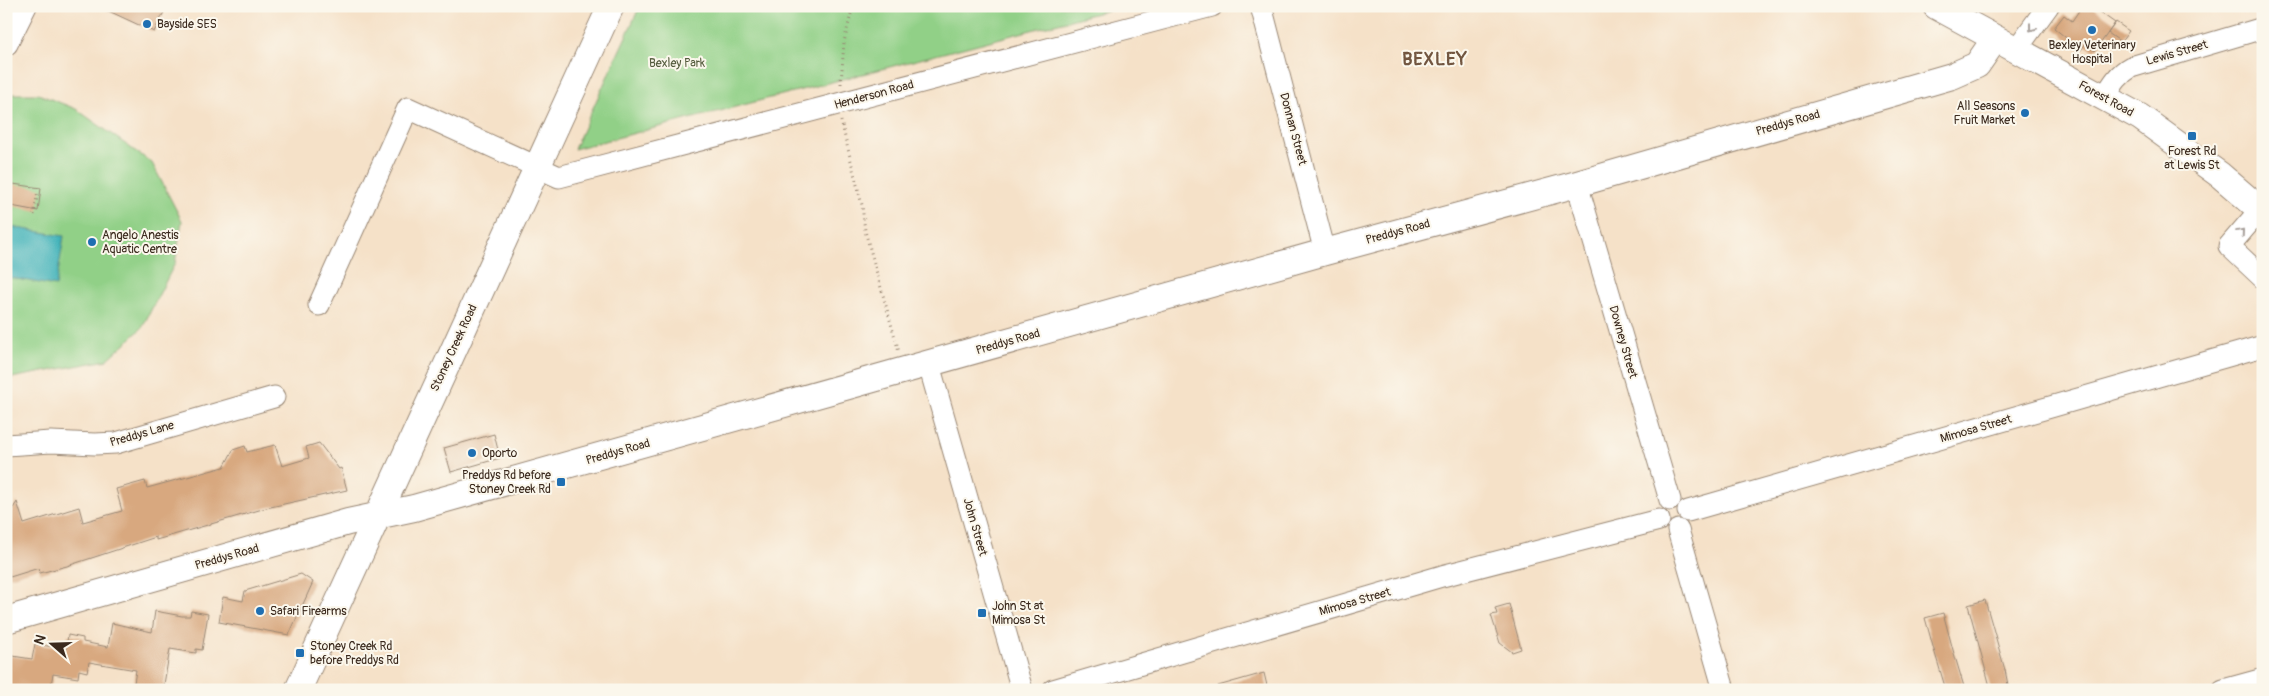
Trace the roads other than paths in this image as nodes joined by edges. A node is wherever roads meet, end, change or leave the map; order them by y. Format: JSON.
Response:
{"nodes":[{"id":1,"x":26,"y":6,"type":"edge"},
{"id":2,"x":611,"y":6,"type":"edge"},
{"id":3,"x":1212,"y":6,"type":"edge"},
{"id":4,"x":1261,"y":6,"type":"edge"},
{"id":5,"x":1936,"y":6,"type":"edge"},
{"id":6,"x":2048,"y":6,"type":"edge"},
{"id":7,"x":2263,"y":28,"type":"edge"},
{"id":8,"x":7,"y":44,"type":"edge"},
{"id":9,"x":2005,"y":44,"type":"junction"},
{"id":10,"x":2105,"y":97,"type":"junction"},
{"id":11,"x":536,"y":167,"type":"junction"},
{"id":12,"x":1577,"y":184,"type":"junction"},
{"id":13,"x":2261,"y":211,"type":"edge"},
{"id":14,"x":1325,"y":252,"type":"junction"},
{"id":15,"x":2263,"y":278,"type":"edge"},
{"id":16,"x":319,"y":306,"type":"dead end"},
{"id":17,"x":2263,"y":346,"type":"edge"},
{"id":18,"x":929,"y":365,"type":"junction"},
{"id":19,"x":274,"y":396,"type":"dead end"},
{"id":20,"x":6,"y":445,"type":"edge"},
{"id":21,"x":1670,"y":500,"type":"junction"},
{"id":22,"x":1688,"y":511,"type":"junction"},
{"id":23,"x":376,"y":517,"type":"junction"},
{"id":24,"x":1659,"y":520,"type":"junction"},
{"id":25,"x":1678,"y":530,"type":"junction"},
{"id":26,"x":6,"y":620,"type":"edge"},
{"id":27,"x":2263,"y":679,"type":"edge"},
{"id":28,"x":1061,"y":689,"type":"edge"},
{"id":29,"x":298,"y":690,"type":"edge"},
{"id":30,"x":1022,"y":690,"type":"edge"},
{"id":31,"x":1724,"y":690,"type":"edge"},
{"id":32,"x":2223,"y":690,"type":"edge"}],
"edges":[{"from":1,"to":8,"type":"street"},
{"from":2,"to":11,"type":"main road","name":"Stoney Creek Road"},
{"from":3,"to":11,"type":"street","name":"Henderson Road"},
{"from":4,"to":14,"type":"street","name":"Donnan Street"},
{"from":5,"to":9,"type":"main road","name":"Forest Road"},
{"from":6,"to":9,"type":"street","one_way":true},
{"from":7,"to":10,"type":"street","name":"Lewis Street"},
{"from":9,"to":10,"type":"main road","name":"Forest Road"},
{"from":9,"to":12,"type":"main road","name":"Preddys Road"},
{"from":10,"to":13,"type":"main road","name":"Forest Road"},
{"from":11,"to":16,"type":"street","name":"Henderson Road"},
{"from":11,"to":23,"type":"main road","name":"Stoney Creek Road"},
{"from":12,"to":14,"type":"main road","name":"Preddys Road"},
{"from":12,"to":21,"type":"street","name":"Downey Street"},
{"from":15,"to":13,"type":"street","one_way":true},
{"from":14,"to":18,"type":"main road","name":"Preddys Road"},
{"from":17,"to":22,"type":"street","name":"Mimosa Street"},
{"from":18,"to":23,"type":"main road","name":"Preddys Road"},
{"from":18,"to":30,"type":"street","name":"John Street"},
{"from":19,"to":20,"type":"street","name":"Preddys Lane"},
{"from":21,"to":22,"type":"street"},
{"from":21,"to":24,"type":"street"},
{"from":22,"to":25,"type":"street"},
{"from":23,"to":26,"type":"main road","name":"Preddys Road"},
{"from":23,"to":29,"type":"main road","name":"Stoney Creek Road"},
{"from":24,"to":25,"type":"street"},
{"from":24,"to":28,"type":"street","name":"Mimosa Street"},
{"from":25,"to":31,"type":"street"},
{"from":27,"to":32,"type":"street"}]}
